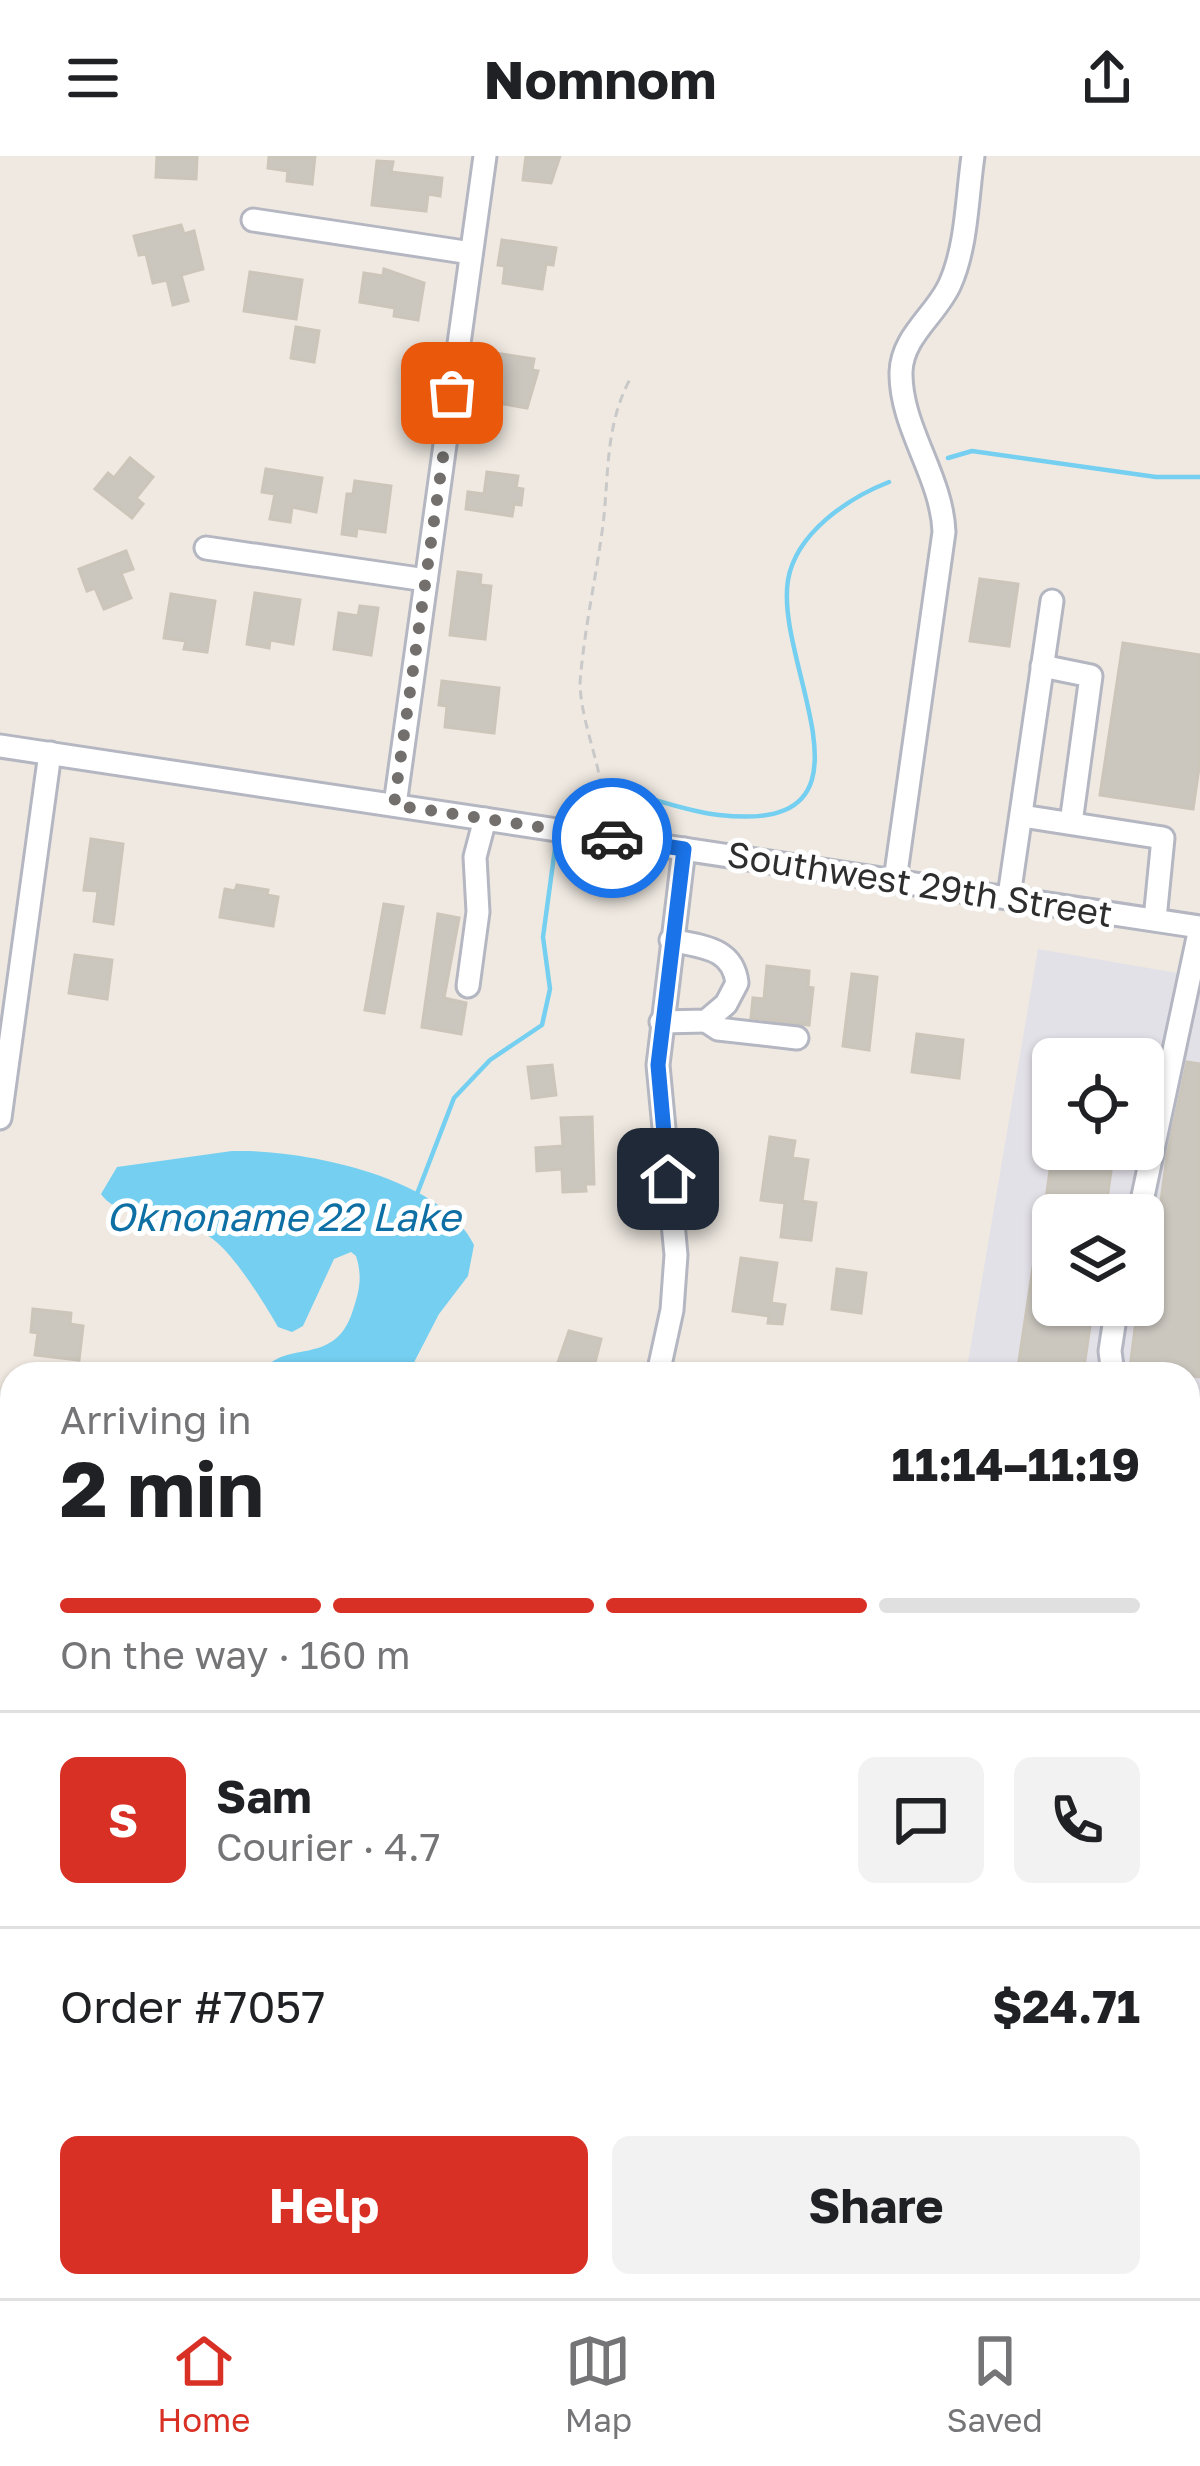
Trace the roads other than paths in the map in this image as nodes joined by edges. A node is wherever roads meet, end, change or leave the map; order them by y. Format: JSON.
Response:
{"nodes":[{"id":1,"x":485,"y":156,"type":"edge"},
{"id":2,"x":973,"y":156,"type":"edge"},
{"id":3,"x":253,"y":220,"type":"dead end"},
{"id":4,"x":472,"y":253,"type":"junction"},
{"id":5,"x":206,"y":548,"type":"dead end"},
{"id":6,"x":426,"y":580,"type":"junction"},
{"id":7,"x":1052,"y":601,"type":"dead end"},
{"id":8,"x":1042,"y":665,"type":"junction"},
{"id":9,"x":0,"y":746,"type":"edge"},
{"id":10,"x":50,"y":754,"type":"junction"},
{"id":11,"x":394,"y":805,"type":"junction"},
{"id":12,"x":1022,"y":816,"type":"junction"},
{"id":13,"x":485,"y":819,"type":"junction"},
{"id":14,"x":1071,"y":823,"type":"junction"},
{"id":15,"x":684,"y":849,"type":"junction"},
{"id":16,"x":895,"y":880,"type":"junction"},
{"id":17,"x":1009,"y":896,"type":"junction"},
{"id":18,"x":1154,"y":919,"type":"junction"},
{"id":19,"x":1200,"y":928,"type":"edge"},
{"id":20,"x":671,"y":940,"type":"junction"},
{"id":21,"x":468,"y":986,"type":"dead end"},
{"id":22,"x":662,"y":1022,"type":"junction"},
{"id":23,"x":706,"y":1022,"type":"junction"},
{"id":24,"x":797,"y":1038,"type":"dead end"},
{"id":25,"x":0,"y":1118,"type":"edge"},
{"id":26,"x":1143,"y":1194,"type":"edge"},
{"id":27,"x":1114,"y":1326,"type":"edge"},
{"id":28,"x":661,"y":1362,"type":"edge"},
{"id":29,"x":1111,"y":1362,"type":"edge"}],
"edges":[{"from":1,"to":4,"type":"street"},
{"from":2,"to":16,"type":"street"},
{"from":3,"to":4,"type":"street"},
{"from":4,"to":6,"type":"street"},
{"from":5,"to":6,"type":"street"},
{"from":6,"to":11,"type":"street"},
{"from":7,"to":8,"type":"street"},
{"from":8,"to":12,"type":"street"},
{"from":8,"to":14,"type":"street"},
{"from":9,"to":10,"type":"street","name":"Southwest 29th Street"},
{"from":10,"to":11,"type":"street","name":"Southwest 29th Street"},
{"from":10,"to":25,"type":"street"},
{"from":11,"to":13,"type":"street","name":"Southwest 29th Street"},
{"from":12,"to":14,"type":"street"},
{"from":12,"to":17,"type":"street"},
{"from":13,"to":15,"type":"street","name":"Southwest 29th Street"},
{"from":13,"to":21,"type":"street"},
{"from":14,"to":18,"type":"street"},
{"from":15,"to":16,"type":"street","name":"Southwest 29th Street"},
{"from":15,"to":20,"type":"street"},
{"from":16,"to":17,"type":"street","name":"Southwest 29th Street"},
{"from":17,"to":18,"type":"street","name":"Southwest 29th Street"},
{"from":18,"to":19,"type":"street","name":"Southwest 29th Street"},
{"from":19,"to":26,"type":"street"},
{"from":20,"to":22,"type":"street"},
{"from":20,"to":23,"type":"street"},
{"from":22,"to":23,"type":"street"},
{"from":22,"to":28,"type":"street"},
{"from":23,"to":24,"type":"street"},
{"from":27,"to":29,"type":"street"}]}
